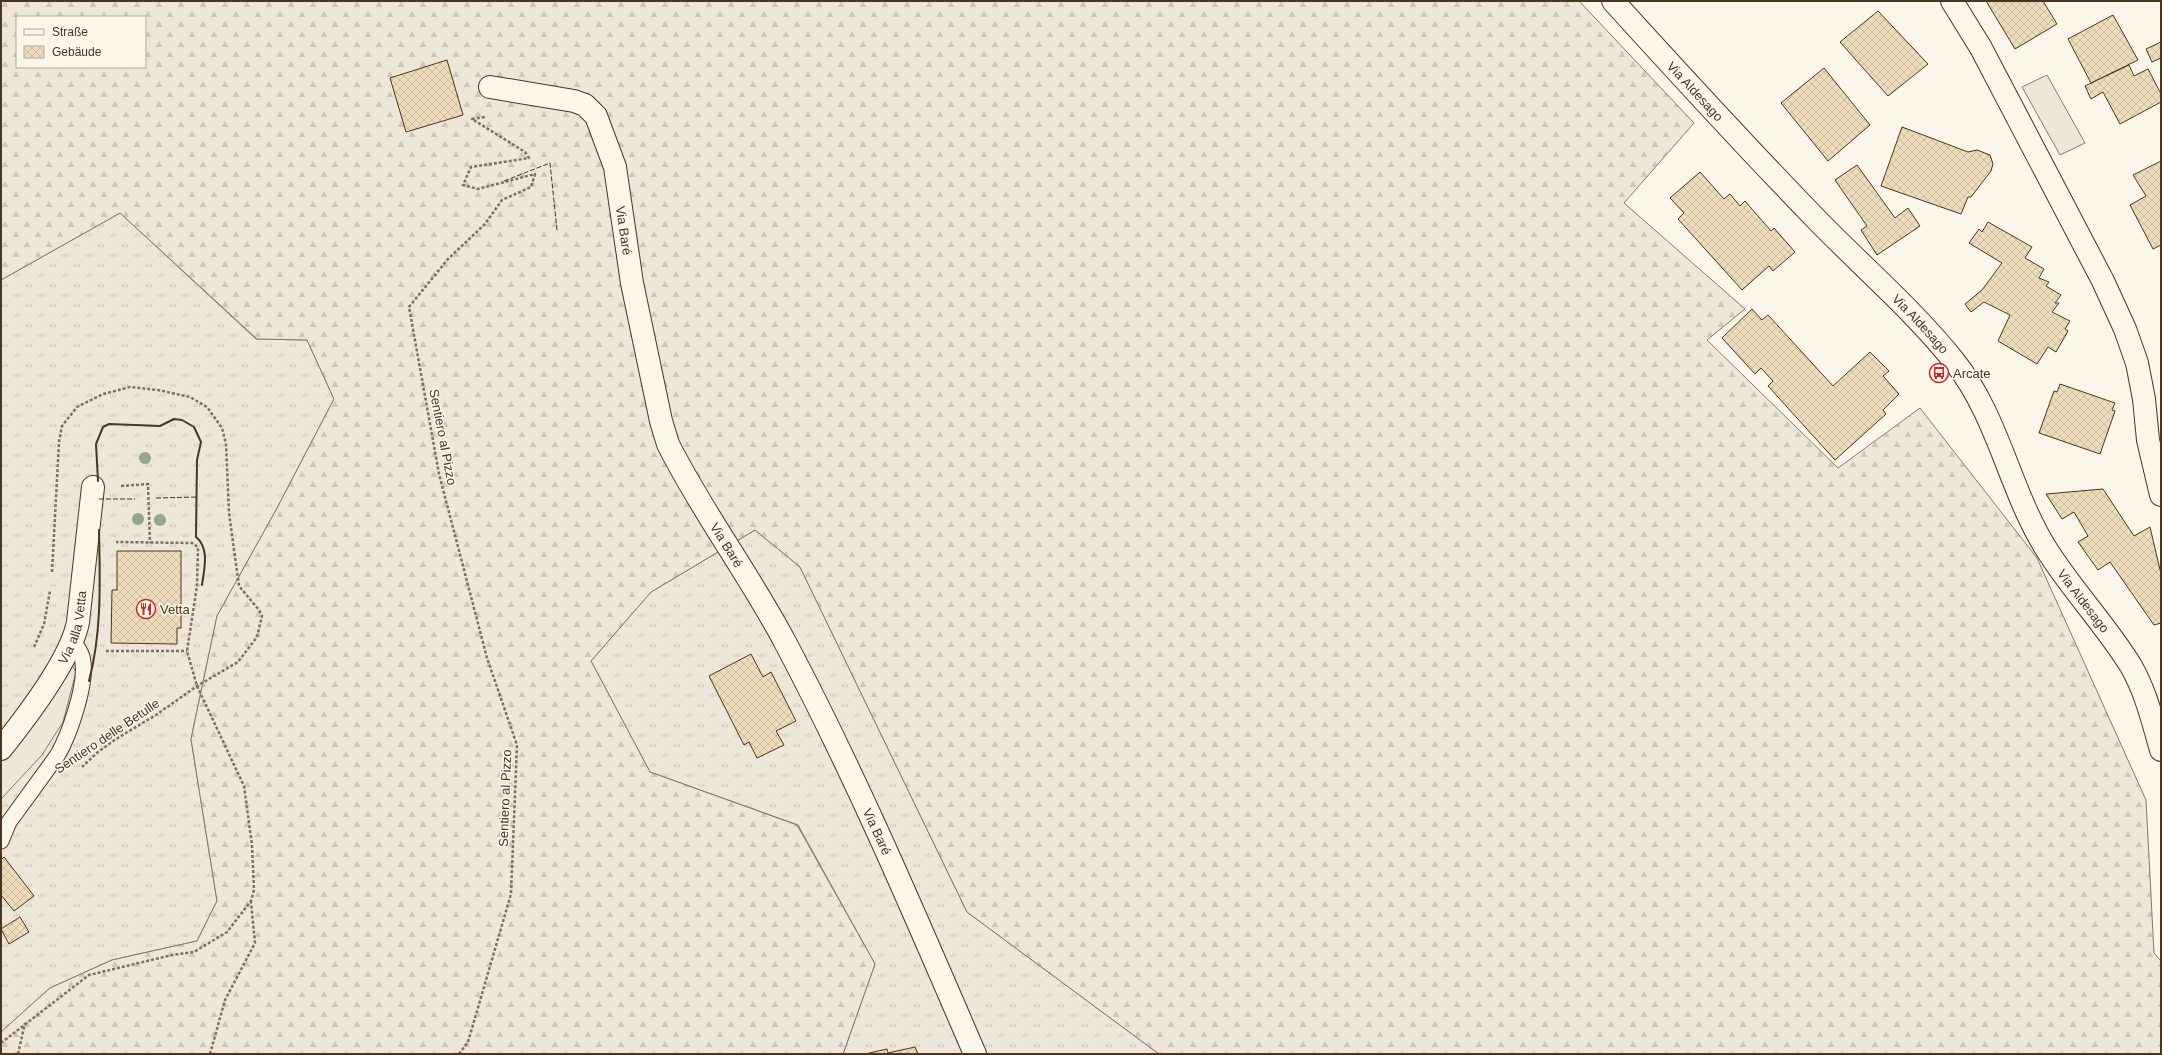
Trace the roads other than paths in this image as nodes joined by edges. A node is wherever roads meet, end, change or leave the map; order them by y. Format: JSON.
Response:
{"nodes":[{"id":1,"x":1613,"y":1,"type":"edge"},
{"id":2,"x":1952,"y":1,"type":"edge"},
{"id":3,"x":490,"y":87,"type":"dead end"},
{"id":4,"x":93,"y":487,"type":"road end"},
{"id":5,"x":2161,"y":495,"type":"edge"},
{"id":6,"x":73,"y":641,"type":"junction"},
{"id":7,"x":1,"y":749,"type":"edge"},
{"id":8,"x":2161,"y":750,"type":"edge"},
{"id":9,"x":1,"y":841,"type":"edge"},
{"id":10,"x":975,"y":1054,"type":"edge"}],
"edges":[{"from":1,"to":8,"type":"street","name":"Via Aldesago"},
{"from":2,"to":5,"type":"street"},
{"from":3,"to":10,"type":"street","name":"Via Baré"},
{"from":4,"to":6,"type":"street","name":"Via alla Vetta"},
{"from":6,"to":7,"type":"street","name":"Via alla Vetta"},
{"from":6,"to":9,"type":"lane"}]}
